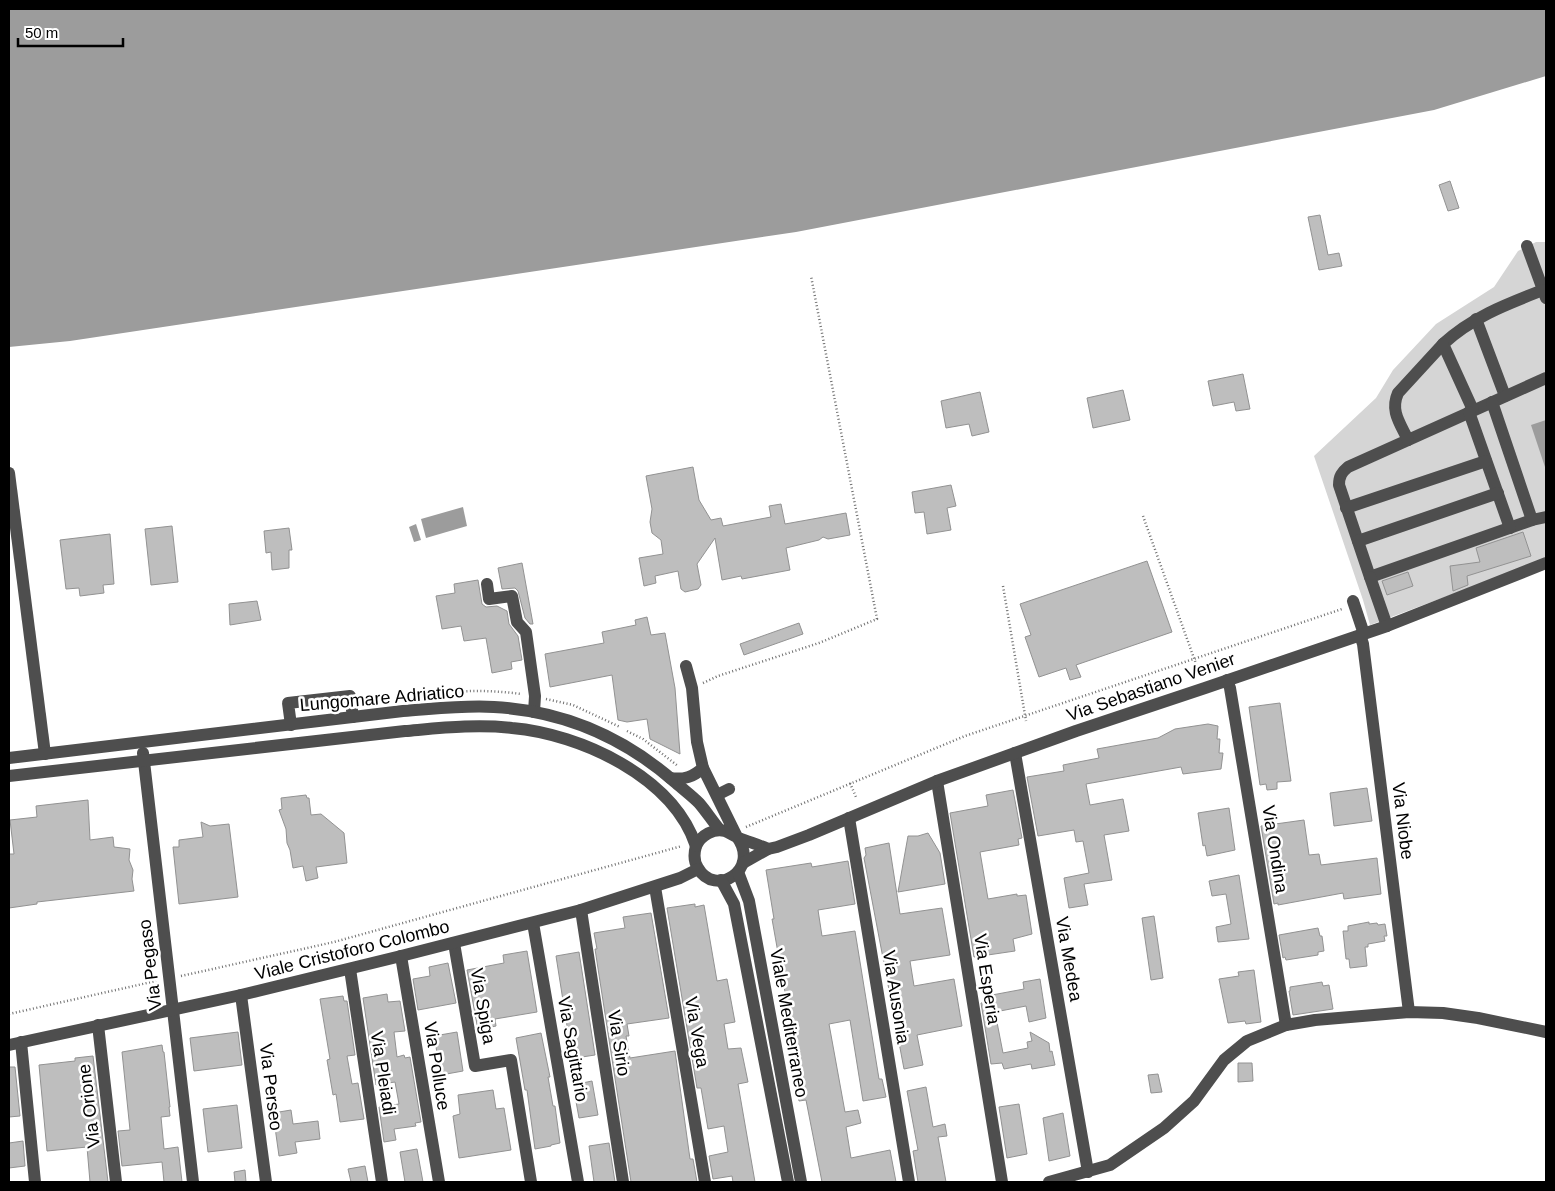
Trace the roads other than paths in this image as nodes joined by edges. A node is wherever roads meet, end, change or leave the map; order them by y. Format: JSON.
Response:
{"nodes":[{"id":1,"x":1527,"y":246,"type":"dead end"},
{"id":2,"x":1545,"y":294,"type":"edge"},
{"id":3,"x":1476,"y":319,"type":"junction"},
{"id":4,"x":1443,"y":344,"type":"junction"},
{"id":5,"x":1546,"y":378,"type":"edge"},
{"id":6,"x":1505,"y":396,"type":"junction"},
{"id":7,"x":1492,"y":402,"type":"junction"},
{"id":8,"x":1471,"y":411,"type":"junction"},
{"id":9,"x":1408,"y":440,"type":"junction"},
{"id":10,"x":1486,"y":461,"type":"junction"},
{"id":11,"x":9,"y":472,"type":"edge"},
{"id":12,"x":1498,"y":493,"type":"junction"},
{"id":13,"x":1346,"y":508,"type":"junction"},
{"id":14,"x":1546,"y":517,"type":"edge"},
{"id":15,"x":1532,"y":520,"type":"junction"},
{"id":16,"x":1510,"y":528,"type":"junction"},
{"id":17,"x":1358,"y":541,"type":"junction"},
{"id":18,"x":1546,"y":563,"type":"edge"},
{"id":19,"x":1370,"y":577,"type":"junction"},
{"id":20,"x":487,"y":584,"type":"dead end"},
{"id":21,"x":1353,"y":603,"type":"road end"},
{"id":22,"x":1387,"y":626,"type":"junction"},
{"id":23,"x":1362,"y":634,"type":"junction"},
{"id":24,"x":686,"y":666,"type":"dead end"},
{"id":25,"x":1227,"y":680,"type":"junction"},
{"id":26,"x":534,"y":712,"type":"junction"},
{"id":27,"x":353,"y":717,"type":"junction"},
{"id":28,"x":291,"y":725,"type":"junction"},
{"id":29,"x":142,"y":743,"type":"junction"},
{"id":30,"x":1015,"y":752,"type":"junction"},
{"id":31,"x":45,"y":754,"type":"junction"},
{"id":32,"x":9,"y":758,"type":"edge"},
{"id":33,"x":144,"y":761,"type":"junction"},
{"id":34,"x":703,"y":768,"type":"junction"},
{"id":35,"x":9,"y":776,"type":"edge"},
{"id":36,"x":670,"y":778,"type":"junction"},
{"id":37,"x":937,"y":781,"type":"junction"},
{"id":38,"x":729,"y":789,"type":"dead end"},
{"id":39,"x":717,"y":794,"type":"junction"},
{"id":40,"x":849,"y":818,"type":"junction"},
{"id":41,"x":720,"y":830,"type":"junction"},
{"id":42,"x":737,"y":837,"type":"junction"},
{"id":43,"x":696,"y":846,"type":"junction"},
{"id":44,"x":768,"y":849,"type":"junction"},
{"id":45,"x":698,"y":868,"type":"junction"},
{"id":46,"x":740,"y":868,"type":"junction"},
{"id":47,"x":721,"y":880,"type":"junction"},
{"id":48,"x":655,"y":887,"type":"junction"},
{"id":49,"x":581,"y":910,"type":"junction"},
{"id":50,"x":534,"y":923,"type":"junction"},
{"id":51,"x":454,"y":943,"type":"junction"},
{"id":52,"x":402,"y":956,"type":"junction"},
{"id":53,"x":350,"y":969,"type":"junction"},
{"id":54,"x":241,"y":996,"type":"junction"},
{"id":55,"x":172,"y":1010,"type":"junction"},
{"id":56,"x":1409,"y":1012,"type":"junction"},
{"id":57,"x":98,"y":1025,"type":"junction"},
{"id":58,"x":1286,"y":1025,"type":"junction"},
{"id":59,"x":1546,"y":1032,"type":"edge"},
{"id":60,"x":15,"y":1043,"type":"edge"},
{"id":61,"x":1088,"y":1172,"type":"junction"},
{"id":62,"x":35,"y":1182,"type":"edge"},
{"id":63,"x":116,"y":1182,"type":"edge"},
{"id":64,"x":193,"y":1182,"type":"edge"},
{"id":65,"x":266,"y":1182,"type":"edge"},
{"id":66,"x":382,"y":1182,"type":"edge"},
{"id":67,"x":439,"y":1182,"type":"edge"},
{"id":68,"x":531,"y":1182,"type":"edge"},
{"id":69,"x":578,"y":1182,"type":"edge"},
{"id":70,"x":623,"y":1182,"type":"edge"},
{"id":71,"x":705,"y":1182,"type":"edge"},
{"id":72,"x":788,"y":1182,"type":"edge"},
{"id":73,"x":801,"y":1182,"type":"edge"},
{"id":74,"x":909,"y":1182,"type":"edge"},
{"id":75,"x":1002,"y":1182,"type":"edge"},
{"id":76,"x":1050,"y":1182,"type":"edge"}],
"edges":[{"from":1,"to":2,"type":"street"},
{"from":2,"to":3,"type":"street"},
{"from":3,"to":4,"type":"street"},
{"from":3,"to":6,"type":"street"},
{"from":4,"to":8,"type":"street"},
{"from":4,"to":9,"type":"street"},
{"from":5,"to":6,"type":"street"},
{"from":6,"to":7,"type":"street"},
{"from":7,"to":8,"type":"street"},
{"from":7,"to":15,"type":"street"},
{"from":8,"to":9,"type":"street"},
{"from":8,"to":10,"type":"street"},
{"from":9,"to":13,"type":"street"},
{"from":10,"to":12,"type":"street"},
{"from":10,"to":13,"type":"street"},
{"from":11,"to":31,"type":"street"},
{"from":12,"to":16,"type":"street"},
{"from":12,"to":17,"type":"street"},
{"from":13,"to":17,"type":"street"},
{"from":14,"to":15,"type":"street"},
{"from":15,"to":16,"type":"street"},
{"from":16,"to":19,"type":"street"},
{"from":17,"to":19,"type":"street"},
{"from":18,"to":22,"type":"street","name":"Via Sebastiano Venier"},
{"from":19,"to":22,"type":"street"},
{"from":20,"to":26,"type":"street"},
{"from":21,"to":23,"type":"street","name":"Via Niobe"},
{"from":22,"to":23,"type":"street","name":"Via Sebastiano Venier"},
{"from":23,"to":25,"type":"street","name":"Via Sebastiano Venier"},
{"from":23,"to":56,"type":"street","name":"Via Niobe"},
{"from":24,"to":34,"type":"street"},
{"from":25,"to":30,"type":"street","name":"Via Sebastiano Venier"},
{"from":25,"to":58,"type":"street","name":"Via Ondina"},
{"from":26,"to":27,"type":"street","name":"Lungomare Adriatico"},
{"from":26,"to":36,"type":"street","name":"Lungomare Adriatico"},
{"from":27,"to":28,"type":"street","name":"Lungomare Adriatico"},
{"from":27,"to":28,"type":"street"},
{"from":28,"to":29,"type":"street","name":"Lungomare Adriatico"},
{"from":29,"to":31,"type":"street","name":"Lungomare Adriatico"},
{"from":29,"to":33,"type":"street","name":"Via Pegaso"},
{"from":30,"to":37,"type":"street","name":"Via Sebastiano Venier"},
{"from":30,"to":61,"type":"street","name":"Via Medea"},
{"from":31,"to":32,"type":"street","name":"Lungomare Adriatico"},
{"from":33,"to":35,"type":"street","name":"Lungomare Adriatico"},
{"from":33,"to":43,"type":"street","name":"Lungomare Adriatico"},
{"from":33,"to":55,"type":"street","name":"Via Pegaso"},
{"from":34,"to":36,"type":"street"},
{"from":34,"to":39,"type":"street"},
{"from":36,"to":41,"type":"street","name":"Lungomare Adriatico"},
{"from":37,"to":40,"type":"street","name":"Via Sebastiano Venier"},
{"from":37,"to":75,"type":"street","name":"Via Esperia"},
{"from":38,"to":39,"type":"street"},
{"from":39,"to":42,"type":"street"},
{"from":40,"to":44,"type":"street","name":"Via Sebastiano Venier"},
{"from":40,"to":74,"type":"street","name":"Via Ausonia"},
{"from":41,"to":42,"type":"street"},
{"from":41,"to":43,"type":"street"},
{"from":42,"to":44,"type":"street"},
{"from":42,"to":46,"type":"street"},
{"from":43,"to":45,"type":"street"},
{"from":44,"to":46,"type":"street","name":"Via Sebastiano Venier"},
{"from":45,"to":47,"type":"street"},
{"from":45,"to":48,"type":"street","name":"Viale Cristoforo Colombo"},
{"from":46,"to":47,"type":"street"},
{"from":46,"to":73,"type":"street","name":"Viale Mediterraneo"},
{"from":47,"to":72,"type":"street","name":"Viale Mediterraneo"},
{"from":48,"to":49,"type":"street","name":"Viale Cristoforo Colombo"},
{"from":48,"to":71,"type":"street","name":"Via Vega"},
{"from":49,"to":50,"type":"street","name":"Viale Cristoforo Colombo"},
{"from":49,"to":70,"type":"street","name":"Via Sirio"},
{"from":50,"to":51,"type":"street","name":"Viale Cristoforo Colombo"},
{"from":50,"to":69,"type":"street","name":"Via Sagittario"},
{"from":51,"to":52,"type":"street","name":"Viale Cristoforo Colombo"},
{"from":51,"to":68,"type":"street","name":"Via Spiga"},
{"from":52,"to":53,"type":"street","name":"Viale Cristoforo Colombo"},
{"from":52,"to":67,"type":"street","name":"Via Polluce"},
{"from":53,"to":54,"type":"street","name":"Viale Cristoforo Colombo"},
{"from":53,"to":66,"type":"street","name":"Via Pleiadi"},
{"from":54,"to":55,"type":"street","name":"Viale Cristoforo Colombo"},
{"from":54,"to":65,"type":"street","name":"Via Perseo"},
{"from":55,"to":57,"type":"street","name":"Viale Cristoforo Colombo"},
{"from":55,"to":64,"type":"street","name":"Via Pegaso"},
{"from":56,"to":58,"type":"street"},
{"from":56,"to":59,"type":"street"},
{"from":57,"to":60,"type":"street","name":"Viale Cristoforo Colombo"},
{"from":57,"to":63,"type":"street","name":"Via Orione"},
{"from":58,"to":61,"type":"street"},
{"from":60,"to":62,"type":"street"},
{"from":61,"to":76,"type":"street"}]}
